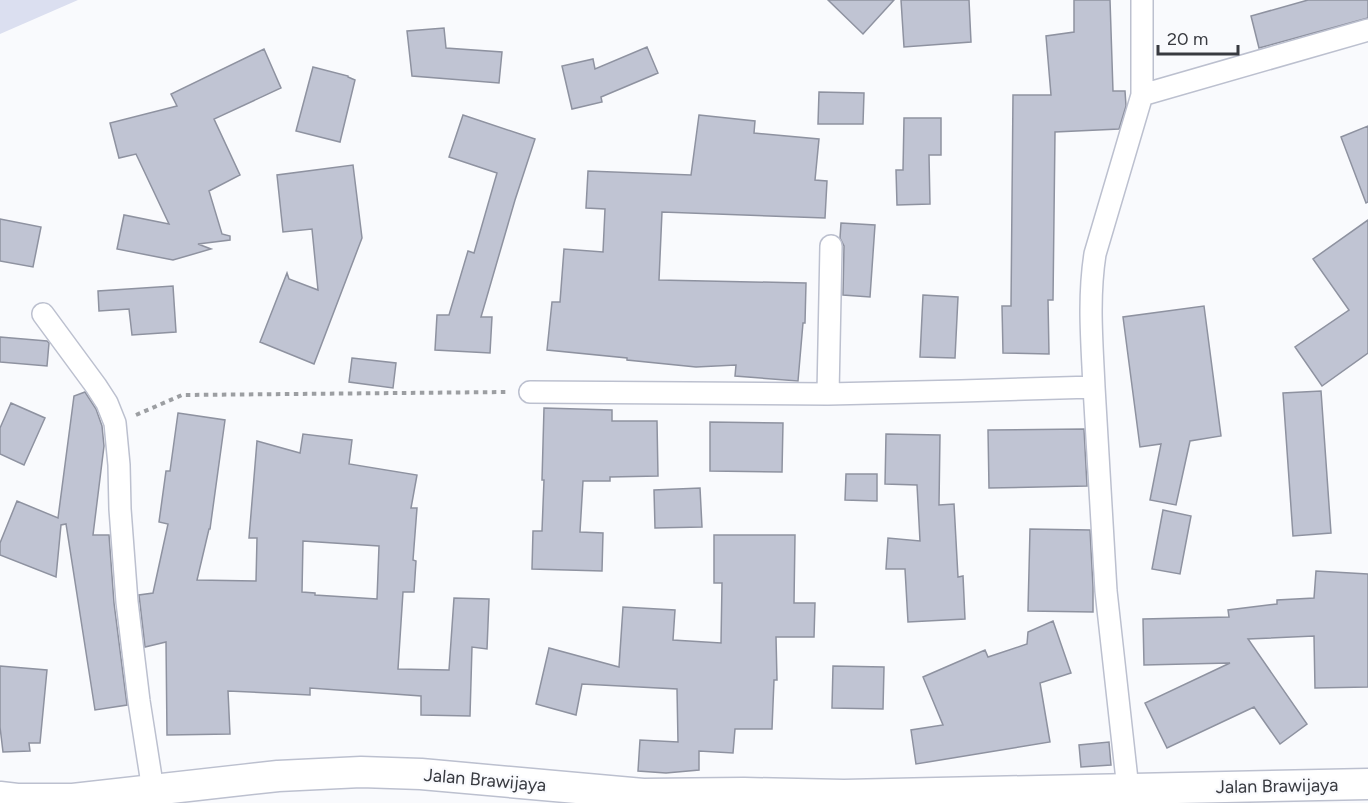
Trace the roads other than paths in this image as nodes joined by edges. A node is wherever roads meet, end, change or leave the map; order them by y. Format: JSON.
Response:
{"nodes":[{"id":1,"x":1142,"y":0,"type":"edge"},
{"id":2,"x":1368,"y":30,"type":"edge"},
{"id":3,"x":1142,"y":95,"type":"junction"},
{"id":4,"x":831,"y":246,"type":"dead end"},
{"id":5,"x":43,"y":314,"type":"dead end"},
{"id":6,"x":1094,"y":387,"type":"junction"},
{"id":7,"x":530,"y":392,"type":"road end"},
{"id":8,"x":828,"y":393,"type":"junction"},
{"id":9,"x":1368,"y":784,"type":"edge"},
{"id":10,"x":1128,"y":789,"type":"junction"},
{"id":11,"x":153,"y":790,"type":"junction"},
{"id":12,"x":0,"y":797,"type":"edge"}],
"edges":[{"from":1,"to":3,"type":"street"},
{"from":2,"to":3,"type":"street"},
{"from":3,"to":6,"type":"street"},
{"from":4,"to":8,"type":"street"},
{"from":5,"to":11,"type":"street"},
{"from":6,"to":8,"type":"street"},
{"from":6,"to":10,"type":"street"},
{"from":7,"to":8,"type":"street"},
{"from":9,"to":10,"type":"street","name":"Jalan Brawijaya"},
{"from":10,"to":11,"type":"street","name":"Jalan Brawijaya"},
{"from":11,"to":12,"type":"street","name":"Jalan Brawijaya"}]}
